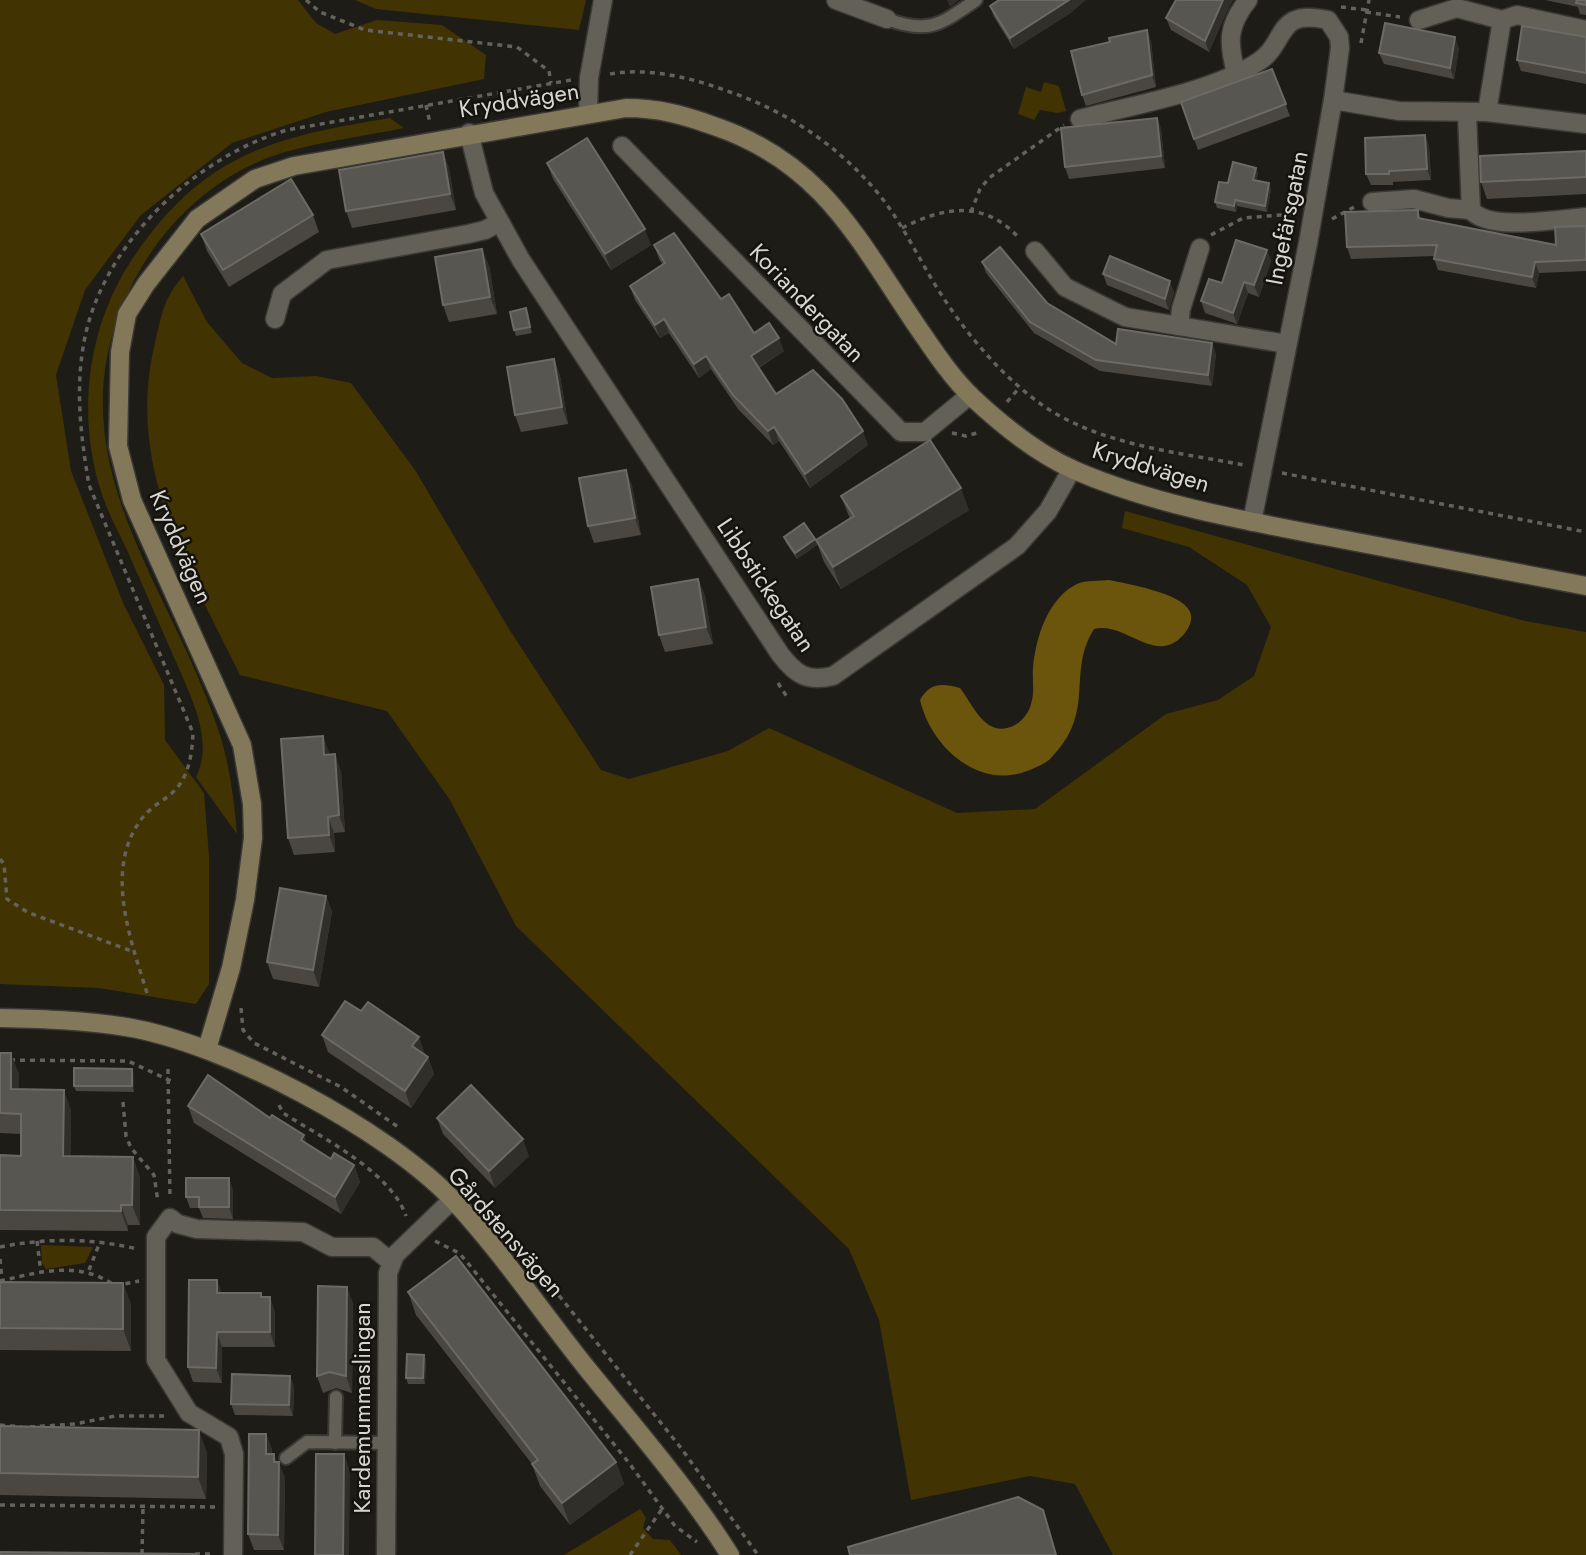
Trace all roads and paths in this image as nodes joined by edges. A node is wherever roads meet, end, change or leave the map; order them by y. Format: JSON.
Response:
{"nodes":[{"id":1,"x":306,"y":0,"type":"edge"},
{"id":2,"x":603,"y":0,"type":"edge"},
{"id":3,"x":836,"y":0,"type":"edge"},
{"id":4,"x":976,"y":0,"type":"edge"},
{"id":5,"x":1248,"y":0,"type":"edge"},
{"id":6,"x":1366,"y":12,"type":"dead end"},
{"id":7,"x":887,"y":19,"type":"joint"},
{"id":8,"x":1419,"y":20,"type":"joint"},
{"id":9,"x":1502,"y":20,"type":"junction"},
{"id":10,"x":1586,"y":30,"type":"edge"},
{"id":11,"x":1236,"y":74,"type":"junction"},
{"id":12,"x":589,"y":78,"type":"junction"},
{"id":13,"x":551,"y":83,"type":"junction"},
{"id":14,"x":1333,"y":100,"type":"junction"},
{"id":15,"x":1487,"y":112,"type":"junction"},
{"id":16,"x":588,"y":114,"type":"junction"},
{"id":17,"x":1466,"y":114,"type":"junction"},
{"id":18,"x":1080,"y":118,"type":"joint"},
{"id":19,"x":1586,"y":124,"type":"edge"},
{"id":20,"x":469,"y":133,"type":"junction"},
{"id":21,"x":622,"y":146,"type":"dead end"},
{"id":22,"x":1371,"y":202,"type":"joint"},
{"id":23,"x":1471,"y":210,"type":"junction"},
{"id":24,"x":971,"y":212,"type":"junction"},
{"id":25,"x":1313,"y":216,"type":"junction"},
{"id":26,"x":1586,"y":217,"type":"edge"},
{"id":27,"x":498,"y":223,"type":"junction"},
{"id":28,"x":902,"y":228,"type":"junction"},
{"id":29,"x":1200,"y":248,"type":"joint"},
{"id":30,"x":1035,"y":251,"type":"joint"},
{"id":31,"x":275,"y":319,"type":"dead end"},
{"id":32,"x":1179,"y":326,"type":"junction"},
{"id":33,"x":1287,"y":344,"type":"junction"},
{"id":34,"x":970,"y":395,"type":"junction"},
{"id":35,"x":1072,"y":469,"type":"junction"},
{"id":36,"x":1263,"y":469,"type":"junction"},
{"id":37,"x":1252,"y":522,"type":"junction"},
{"id":38,"x":1586,"y":532,"type":"edge"},
{"id":39,"x":1586,"y":586,"type":"edge"},
{"id":40,"x":0,"y":859,"type":"edge"},
{"id":41,"x":134,"y":952,"type":"junction"},
{"id":42,"x":147,"y":993,"type":"dead end"},
{"id":43,"x":241,"y":1000,"type":"dead end"},
{"id":44,"x":0,"y":1018,"type":"edge"},
{"id":45,"x":207,"y":1048,"type":"junction"},
{"id":46,"x":0,"y":1060,"type":"edge"},
{"id":47,"x":299,"y":1066,"type":"junction"},
{"id":48,"x":168,"y":1069,"type":"dead end"},
{"id":49,"x":171,"y":1081,"type":"junction"},
{"id":50,"x":287,"y":1086,"type":"junction"},
{"id":51,"x":122,"y":1102,"type":"dead end"},
{"id":52,"x":403,"y":1131,"type":"dead end"},
{"id":53,"x":452,"y":1200,"type":"junction"},
{"id":54,"x":407,"y":1216,"type":"junction"},
{"id":55,"x":170,"y":1218,"type":"junction"},
{"id":56,"x":398,"y":1224,"type":"dead end"},
{"id":57,"x":505,"y":1228,"type":"dead end"},
{"id":58,"x":422,"y":1229,"type":"junction"},
{"id":59,"x":37,"y":1241,"type":"junction"},
{"id":60,"x":100,"y":1242,"type":"junction"},
{"id":61,"x":0,"y":1247,"type":"edge"},
{"id":62,"x":141,"y":1250,"type":"dead end"},
{"id":63,"x":0,"y":1259,"type":"edge"},
{"id":64,"x":391,"y":1262,"type":"junction"},
{"id":65,"x":89,"y":1270,"type":"junction"},
{"id":66,"x":41,"y":1273,"type":"junction"},
{"id":67,"x":149,"y":1279,"type":"dead end"},
{"id":68,"x":1,"y":1280,"type":"edge"},
{"id":69,"x":336,"y":1397,"type":"dead end"},
{"id":70,"x":180,"y":1416,"type":"dead end"},
{"id":71,"x":0,"y":1425,"type":"edge"},
{"id":72,"x":335,"y":1443,"type":"junction"},
{"id":73,"x":387,"y":1443,"type":"junction"},
{"id":74,"x":286,"y":1458,"type":"dead end"},
{"id":75,"x":0,"y":1504,"type":"edge"},
{"id":76,"x":143,"y":1507,"type":"junction"},
{"id":77,"x":217,"y":1507,"type":"dead end"},
{"id":78,"x":662,"y":1509,"type":"junction"},
{"id":79,"x":702,"y":1548,"type":"dead end"},
{"id":80,"x":130,"y":1554,"type":"edge"},
{"id":81,"x":142,"y":1554,"type":"edge"},
{"id":82,"x":155,"y":1554,"type":"edge"},
{"id":83,"x":191,"y":1554,"type":"edge"},
{"id":84,"x":216,"y":1554,"type":"edge"},
{"id":85,"x":233,"y":1555,"type":"edge"},
{"id":86,"x":386,"y":1555,"type":"edge"},
{"id":87,"x":630,"y":1555,"type":"edge"},
{"id":88,"x":730,"y":1555,"type":"edge"},
{"id":89,"x":758,"y":1555,"type":"edge"}],
"edges":[{"from":1,"to":13,"type":"path"},
{"from":2,"to":12,"type":"street"},
{"from":3,"to":7,"type":"street"},
{"from":4,"to":7,"type":"lane"},
{"from":5,"to":11,"type":"street"},
{"from":6,"to":8,"type":"path"},
{"from":8,"to":9,"type":"street"},
{"from":9,"to":10,"type":"street"},
{"from":9,"to":15,"type":"street"},
{"from":11,"to":14,"type":"street","name":"Ingefärsgatan"},
{"from":11,"to":18,"type":"street","name":"Ingefärsgatan"},
{"from":12,"to":13,"type":"path"},
{"from":12,"to":16,"type":"street"},
{"from":12,"to":28,"type":"path"},
{"from":13,"to":41,"type":"path"},
{"from":14,"to":17,"type":"street"},
{"from":14,"to":25,"type":"street","name":"Ingefärsgatan"},
{"from":15,"to":17,"type":"street"},
{"from":15,"to":19,"type":"street"},
{"from":16,"to":20,"type":"street","name":"Kryddvägen"},
{"from":16,"to":34,"type":"street","name":"Kryddvägen"},
{"from":17,"to":23,"type":"street"},
{"from":18,"to":24,"type":"path"},
{"from":20,"to":27,"type":"street","name":"Libbstickegatan"},
{"from":20,"to":45,"type":"street","name":"Kryddvägen"},
{"from":21,"to":34,"type":"street","name":"Koriandergatan"},
{"from":22,"to":23,"type":"street"},
{"from":22,"to":25,"type":"path"},
{"from":23,"to":26,"type":"street"},
{"from":24,"to":28,"type":"path"},
{"from":24,"to":30,"type":"path"},
{"from":25,"to":29,"type":"path"},
{"from":25,"to":33,"type":"street","name":"Ingefärsgatan"},
{"from":27,"to":31,"type":"street"},
{"from":27,"to":35,"type":"street","name":"Libbstickegatan"},
{"from":28,"to":36,"type":"path"},
{"from":29,"to":32,"type":"street"},
{"from":30,"to":32,"type":"street"},
{"from":32,"to":33,"type":"street"},
{"from":33,"to":36,"type":"street","name":"Ingefärsgatan"},
{"from":34,"to":35,"type":"street","name":"Kryddvägen"},
{"from":35,"to":37,"type":"street","name":"Kryddvägen"},
{"from":36,"to":37,"type":"street","name":"Ingefärsgatan"},
{"from":36,"to":38,"type":"path"},
{"from":37,"to":39,"type":"street","name":"Kryddvägen"},
{"from":40,"to":41,"type":"path"},
{"from":41,"to":42,"type":"path"},
{"from":43,"to":47,"type":"path"},
{"from":44,"to":45,"type":"street","name":"Gårdstensvägen"},
{"from":45,"to":50,"type":"street","name":"Gårdstensvägen"},
{"from":46,"to":49,"type":"path"},
{"from":47,"to":50,"type":"path"},
{"from":47,"to":52,"type":"path"},
{"from":48,"to":49,"type":"path"},
{"from":49,"to":55,"type":"path"},
{"from":50,"to":53,"type":"street","name":"Gårdstensvägen"},
{"from":50,"to":54,"type":"path"},
{"from":51,"to":55,"type":"path"},
{"from":53,"to":58,"type":"street"},
{"from":53,"to":88,"type":"street","name":"Gårdstensvägen"},
{"from":54,"to":56,"type":"path"},
{"from":54,"to":58,"type":"path"},
{"from":55,"to":64,"type":"street"},
{"from":55,"to":85,"type":"street"},
{"from":57,"to":89,"type":"path"},
{"from":58,"to":64,"type":"street"},
{"from":58,"to":78,"type":"path"},
{"from":59,"to":60,"type":"path"},
{"from":59,"to":61,"type":"path"},
{"from":59,"to":66,"type":"path"},
{"from":60,"to":62,"type":"path"},
{"from":60,"to":65,"type":"path"},
{"from":63,"to":68,"type":"path"},
{"from":64,"to":73,"type":"street","name":"Kardemummaslingan"},
{"from":65,"to":66,"type":"path"},
{"from":65,"to":67,"type":"path"},
{"from":66,"to":68,"type":"path"},
{"from":69,"to":72,"type":"lane"},
{"from":70,"to":71,"type":"path"},
{"from":72,"to":73,"type":"lane"},
{"from":72,"to":74,"type":"lane"},
{"from":73,"to":86,"type":"street","name":"Kardemummaslingan"},
{"from":75,"to":76,"type":"path"},
{"from":76,"to":77,"type":"path"},
{"from":76,"to":81,"type":"path"},
{"from":78,"to":79,"type":"path"},
{"from":78,"to":87,"type":"path"},
{"from":80,"to":81,"type":"path"},
{"from":81,"to":82,"type":"path"},
{"from":83,"to":84,"type":"path"}]}
